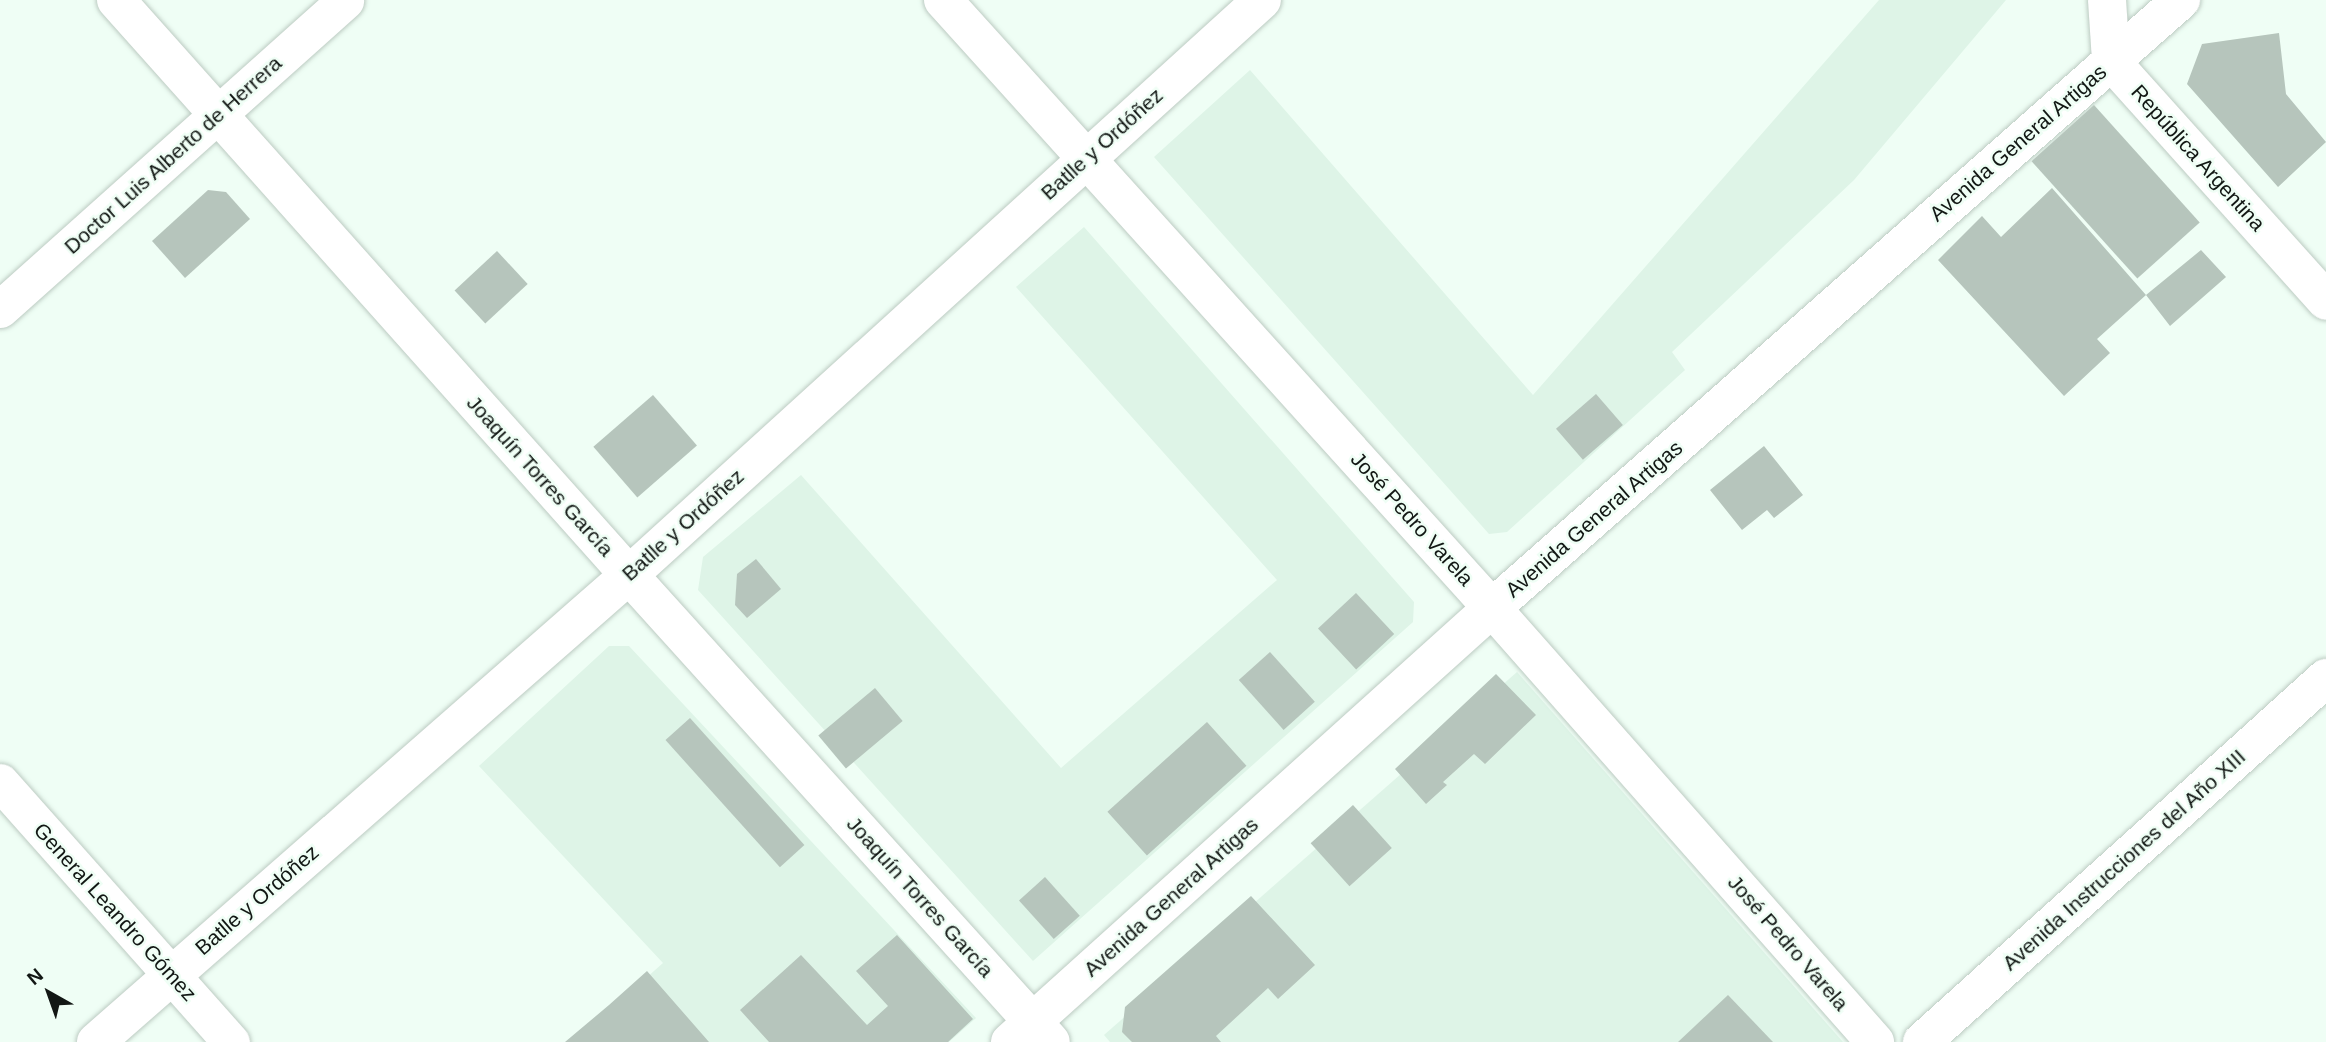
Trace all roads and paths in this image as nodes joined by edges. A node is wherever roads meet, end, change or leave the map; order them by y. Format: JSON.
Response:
{"nodes":[{"id":1,"x":116,"y":0,"type":"edge"},
{"id":2,"x":345,"y":0,"type":"edge"},
{"id":3,"x":943,"y":0,"type":"edge"},
{"id":4,"x":1262,"y":0,"type":"edge"},
{"id":5,"x":2106,"y":0,"type":"edge"},
{"id":6,"x":2181,"y":0,"type":"edge"},
{"id":7,"x":2111,"y":61,"type":"junction"},
{"id":8,"x":218,"y":114,"type":"junction"},
{"id":9,"x":1086,"y":158,"type":"junction"},
{"id":10,"x":2326,"y":301,"type":"edge"},
{"id":11,"x":0,"y":309,"type":"edge"},
{"id":12,"x":629,"y":575,"type":"junction"},
{"id":13,"x":1492,"y":608,"type":"junction"},
{"id":14,"x":2326,"y":678,"type":"edge"},
{"id":15,"x":0,"y":782,"type":"edge"},
{"id":16,"x":171,"y":975,"type":"junction"},
{"id":17,"x":1031,"y":1035,"type":"edge"},
{"id":18,"x":96,"y":1042,"type":"edge"},
{"id":19,"x":230,"y":1042,"type":"edge"},
{"id":20,"x":1875,"y":1042,"type":"edge"},
{"id":21,"x":1922,"y":1042,"type":"edge"}],
"edges":[{"from":1,"to":8,"type":"street","name":"Joaquín Torres García"},
{"from":2,"to":8,"type":"street","name":"Doctor Luis Alberto de Herrera"},
{"from":3,"to":9,"type":"street","name":"José Pedro Varela"},
{"from":4,"to":9,"type":"street","name":"Batlle y Ordóñez"},
{"from":5,"to":7,"type":"street"},
{"from":6,"to":7,"type":"street","name":"Avenida General Artigas"},
{"from":7,"to":10,"type":"street","name":"República Argentina"},
{"from":7,"to":13,"type":"street","name":"Avenida General Artigas"},
{"from":8,"to":11,"type":"street","name":"Doctor Luis Alberto de Herrera"},
{"from":8,"to":12,"type":"street","name":"Joaquín Torres García"},
{"from":9,"to":12,"type":"street","name":"Batlle y Ordóñez"},
{"from":9,"to":13,"type":"street","name":"José Pedro Varela"},
{"from":12,"to":16,"type":"street","name":"Batlle y Ordóñez"},
{"from":12,"to":17,"type":"street","name":"Joaquín Torres García"},
{"from":13,"to":17,"type":"street","name":"Avenida General Artigas"},
{"from":13,"to":20,"type":"street","name":"José Pedro Varela"},
{"from":14,"to":21,"type":"street","name":"Avenida Instrucciones del Año XIII"},
{"from":15,"to":16,"type":"street","name":"General Leandro Gómez"},
{"from":16,"to":18,"type":"street","name":"Batlle y Ordóñez"},
{"from":16,"to":19,"type":"street","name":"General Leandro Gómez"}]}
